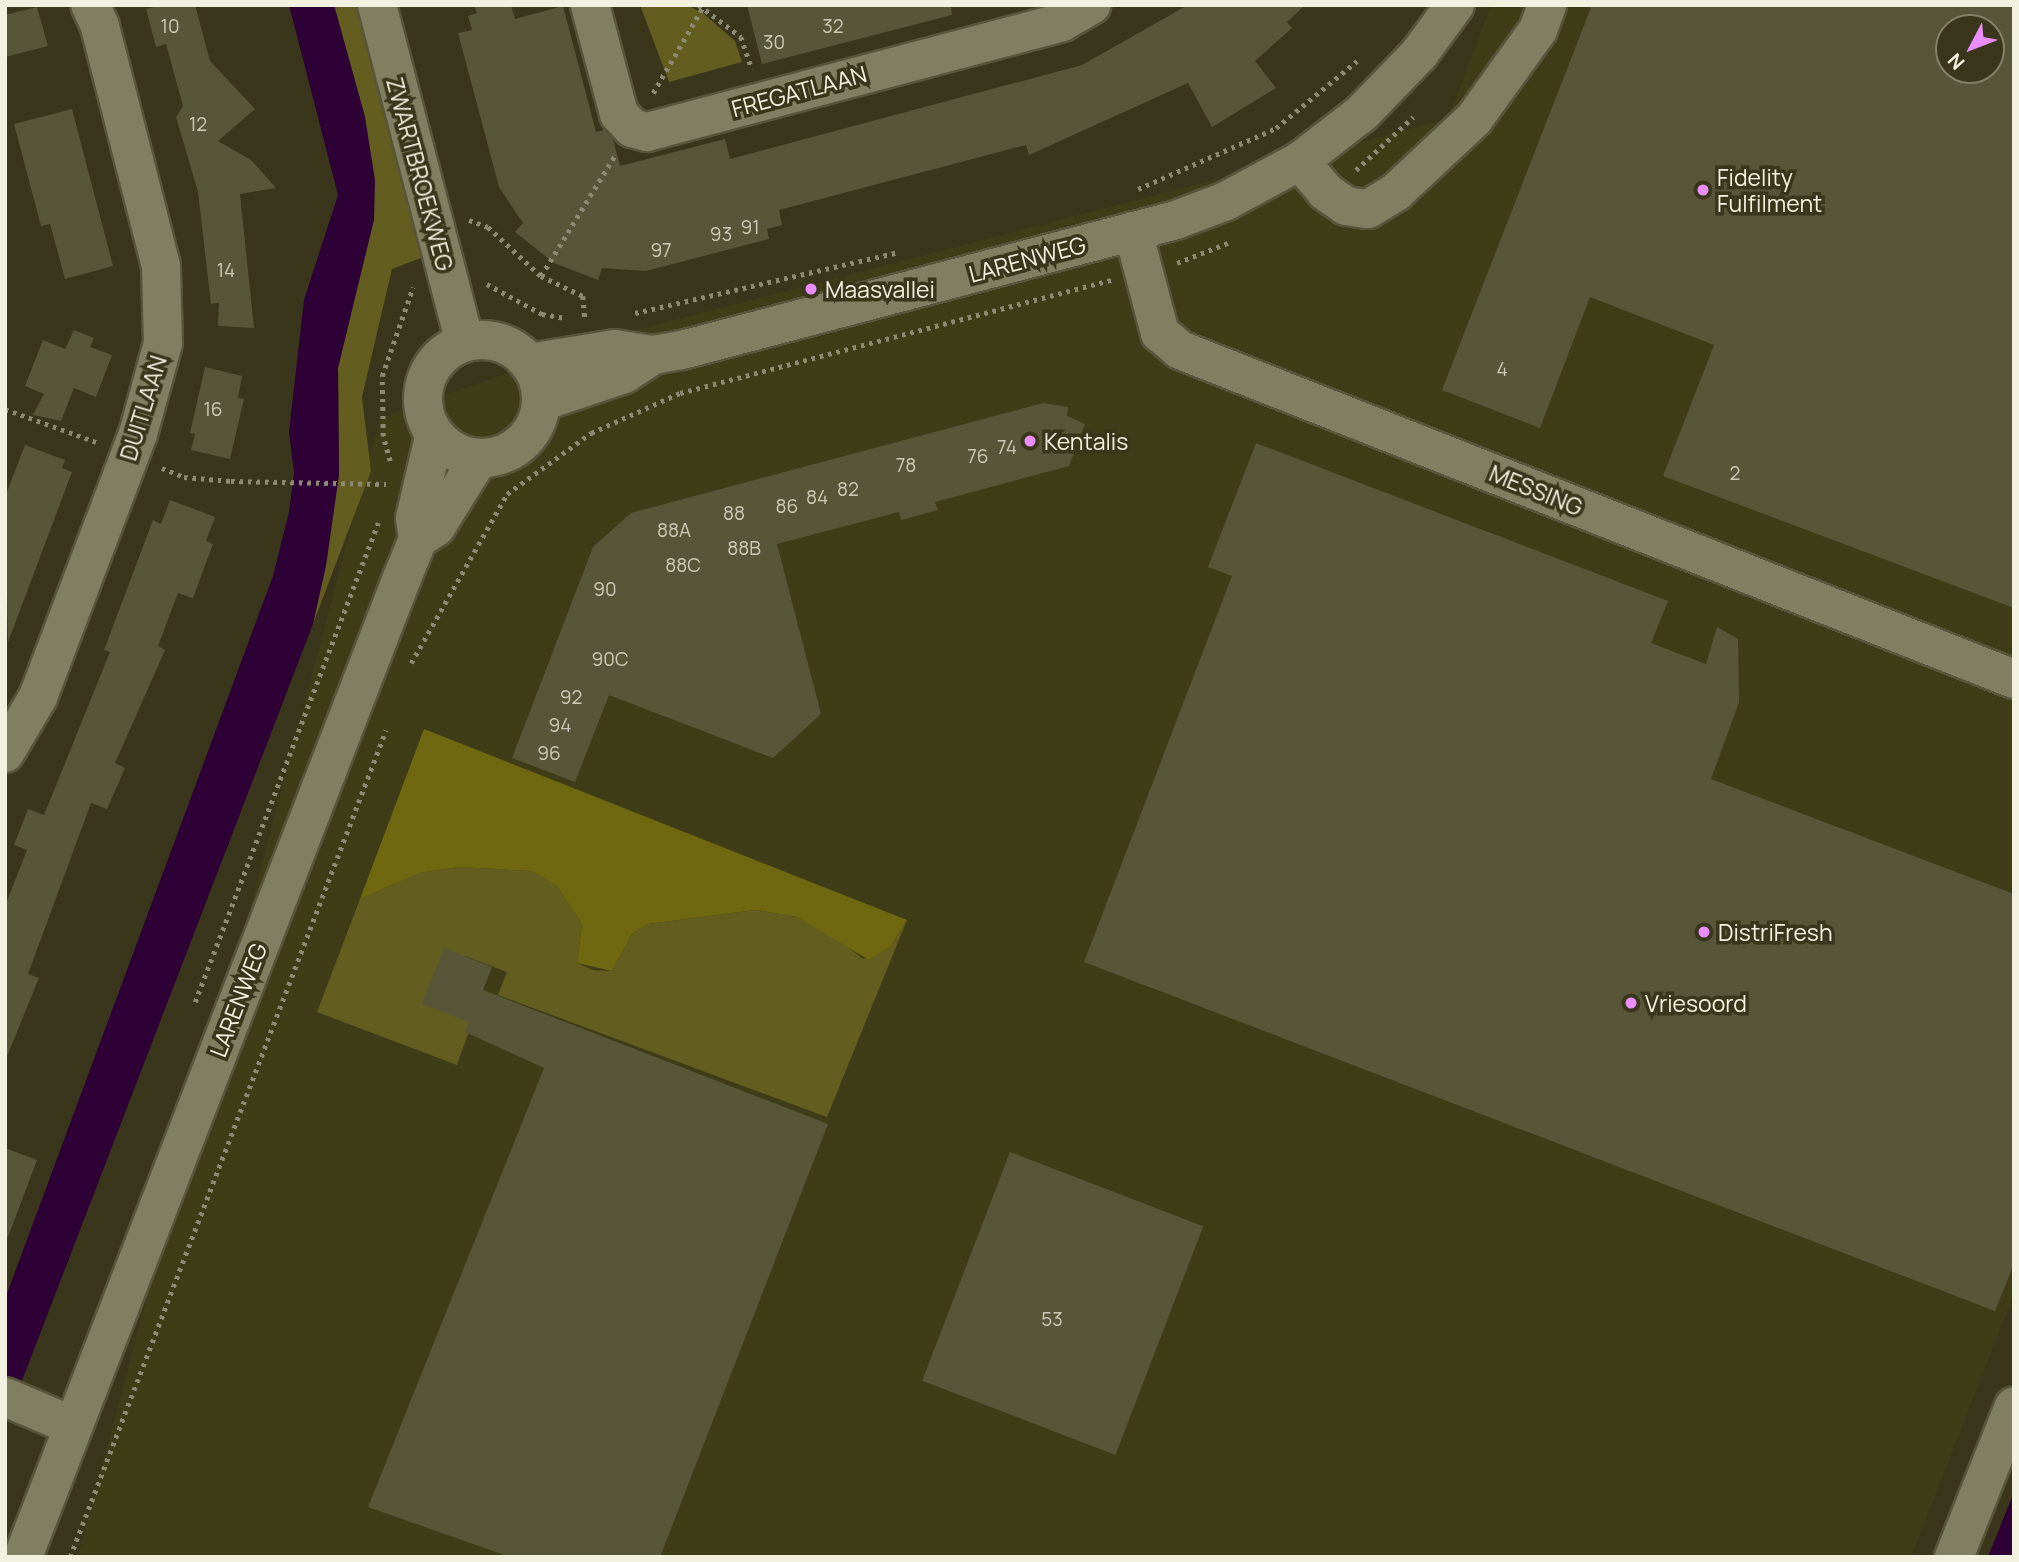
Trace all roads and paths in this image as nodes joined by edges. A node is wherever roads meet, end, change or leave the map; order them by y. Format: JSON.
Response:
{"nodes":[{"id":1,"x":90,"y":5,"type":"edge"},
{"id":2,"x":377,"y":5,"type":"edge"},
{"id":3,"x":590,"y":5,"type":"edge"},
{"id":4,"x":699,"y":5,"type":"edge"},
{"id":5,"x":1091,"y":5,"type":"edge"},
{"id":6,"x":1455,"y":5,"type":"edge"},
{"id":7,"x":1547,"y":5,"type":"edge"},
{"id":8,"x":1367,"y":51,"type":"dead end"},
{"id":9,"x":762,"y":100,"type":"junction"},
{"id":10,"x":1420,"y":108,"type":"dead end"},
{"id":11,"x":1300,"y":161,"type":"junction"},
{"id":12,"x":1135,"y":191,"type":"dead end"},
{"id":13,"x":1326,"y":192,"type":"junction"},
{"id":14,"x":435,"y":231,"type":"junction"},
{"id":15,"x":1133,"y":231,"type":"junction"},
{"id":16,"x":1235,"y":239,"type":"dead end"},
{"id":17,"x":910,"y":249,"type":"dead end"},
{"id":18,"x":1144,"y":272,"type":"junction"},
{"id":19,"x":406,"y":306,"type":"dead end"},
{"id":20,"x":630,"y":314,"type":"dead end"},
{"id":21,"x":578,"y":320,"type":"dead end"},
{"id":22,"x":596,"y":320,"type":"dead end"},
{"id":23,"x":586,"y":321,"type":"junction"},
{"id":24,"x":465,"y":342,"type":"junction"},
{"id":25,"x":653,"y":355,"type":"junction"},
{"id":26,"x":529,"y":363,"type":"junction"},
{"id":27,"x":541,"y":401,"type":"junction"},
{"id":28,"x":5,"y":409,"type":"edge"},
{"id":29,"x":434,"y":437,"type":"junction"},
{"id":30,"x":130,"y":455,"type":"junction"},
{"id":31,"x":479,"y":458,"type":"junction"},
{"id":32,"x":392,"y":467,"type":"dead end"},
{"id":33,"x":391,"y":475,"type":"dead end"},
{"id":34,"x":391,"y":484,"type":"junction"},
{"id":35,"x":389,"y":491,"type":"dead end"},
{"id":36,"x":382,"y":511,"type":"dead end"},
{"id":37,"x":418,"y":539,"type":"junction"},
{"id":38,"x":407,"y":675,"type":"dead end"},
{"id":39,"x":2014,"y":679,"type":"edge"},
{"id":40,"x":388,"y":725,"type":"dead end"},
{"id":41,"x":5,"y":753,"type":"edge"},
{"id":42,"x":193,"y":1007,"type":"dead end"},
{"id":43,"x":2014,"y":1406,"type":"edge"},
{"id":44,"x":39,"y":1412,"type":"edge"},
{"id":45,"x":23,"y":1557,"type":"edge"},
{"id":46,"x":70,"y":1557,"type":"edge"},
{"id":47,"x":1954,"y":1557,"type":"edge"}],
"edges":[{"from":1,"to":30,"type":"street","name":"DUITLAAN"},
{"from":2,"to":14,"type":"street","name":"ZWARTBROEKWEG"},
{"from":3,"to":9,"type":"street","name":"FREGATLAAN"},
{"from":4,"to":9,"type":"path"},
{"from":5,"to":9,"type":"street","name":"FREGATLAAN"},
{"from":6,"to":11,"type":"street","name":"LARENWEG"},
{"from":7,"to":13,"type":"street"},
{"from":8,"to":12,"type":"path"},
{"from":10,"to":13,"type":"path"},
{"from":11,"to":13,"type":"street"},
{"from":11,"to":15,"type":"street","name":"LARENWEG"},
{"from":14,"to":23,"type":"path"},
{"from":14,"to":24,"type":"street","name":"ZWARTBROEKWEG"},
{"from":15,"to":18,"type":"street","name":"MESSING"},
{"from":15,"to":25,"type":"street","name":"LARENWEG"},
{"from":16,"to":18,"type":"path"},
{"from":17,"to":20,"type":"path"},
{"from":18,"to":38,"type":"path"},
{"from":18,"to":39,"type":"street","name":"MESSING"},
{"from":19,"to":32,"type":"path"},
{"from":21,"to":23,"type":"path"},
{"from":22,"to":23,"type":"path"},
{"from":24,"to":26,"type":"street"},
{"from":24,"to":29,"type":"street"},
{"from":25,"to":26,"type":"street","name":"LARENWEG"},
{"from":25,"to":27,"type":"street"},
{"from":26,"to":27,"type":"street"},
{"from":27,"to":31,"type":"street"},
{"from":28,"to":30,"type":"path"},
{"from":29,"to":31,"type":"street"},
{"from":29,"to":37,"type":"street"},
{"from":30,"to":34,"type":"path"},
{"from":30,"to":41,"type":"street","name":"DUITLAAN"},
{"from":31,"to":37,"type":"street","name":"LARENWEG"},
{"from":33,"to":34,"type":"path"},
{"from":34,"to":35,"type":"path"},
{"from":36,"to":42,"type":"path"},
{"from":37,"to":44,"type":"street","name":"LARENWEG"},
{"from":40,"to":46,"type":"path"},
{"from":43,"to":47,"type":"street"},
{"from":44,"to":45,"type":"street","name":"LARENWEG"}]}
